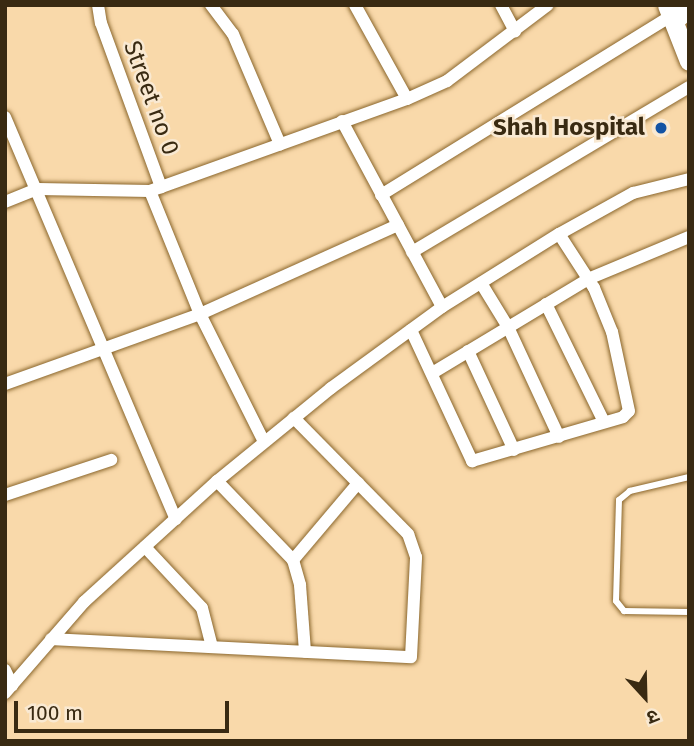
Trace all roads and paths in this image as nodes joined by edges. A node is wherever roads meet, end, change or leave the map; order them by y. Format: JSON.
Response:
{"nodes":[{"id":1,"x":98,"y":5,"type":"edge"},
{"id":2,"x":211,"y":5,"type":"edge"},
{"id":3,"x":355,"y":5,"type":"edge"},
{"id":4,"x":501,"y":5,"type":"edge"},
{"id":5,"x":548,"y":5,"type":"edge"},
{"id":6,"x":676,"y":13,"type":"edge"},
{"id":7,"x":515,"y":31,"type":"junction"},
{"id":8,"x":689,"y":61,"type":"edge"},
{"id":9,"x":689,"y":87,"type":"edge"},
{"id":10,"x":407,"y":99,"type":"junction"},
{"id":11,"x":5,"y":117,"type":"edge"},
{"id":12,"x":342,"y":121,"type":"junction"},
{"id":13,"x":280,"y":144,"type":"junction"},
{"id":14,"x":689,"y":179,"type":"edge"},
{"id":15,"x":156,"y":189,"type":"junction"},
{"id":16,"x":38,"y":190,"type":"junction"},
{"id":17,"x":382,"y":195,"type":"junction"},
{"id":18,"x":5,"y":202,"type":"edge"},
{"id":19,"x":398,"y":225,"type":"junction"},
{"id":20,"x":559,"y":234,"type":"junction"},
{"id":21,"x":689,"y":237,"type":"edge"},
{"id":22,"x":412,"y":252,"type":"junction"},
{"id":23,"x":588,"y":279,"type":"junction"},
{"id":24,"x":481,"y":283,"type":"junction"},
{"id":25,"x":546,"y":304,"type":"junction"},
{"id":26,"x":442,"y":307,"type":"junction"},
{"id":27,"x":200,"y":314,"type":"junction"},
{"id":28,"x":508,"y":327,"type":"junction"},
{"id":29,"x":411,"y":330,"type":"junction"},
{"id":30,"x":103,"y":349,"type":"junction"},
{"id":31,"x":468,"y":351,"type":"junction"},
{"id":32,"x":434,"y":372,"type":"junction"},
{"id":33,"x":5,"y":384,"type":"edge"},
{"id":34,"x":294,"y":418,"type":"junction"},
{"id":35,"x":604,"y":422,"type":"junction"},
{"id":36,"x":559,"y":437,"type":"junction"},
{"id":37,"x":264,"y":442,"type":"junction"},
{"id":38,"x":514,"y":450,"type":"junction"},
{"id":39,"x":111,"y":460,"type":"dead end"},
{"id":40,"x":689,"y":477,"type":"edge"},
{"id":41,"x":217,"y":481,"type":"junction"},
{"id":42,"x":358,"y":483,"type":"junction"},
{"id":43,"x":5,"y":495,"type":"edge"},
{"id":44,"x":176,"y":519,"type":"junction"},
{"id":45,"x":145,"y":547,"type":"junction"},
{"id":46,"x":293,"y":560,"type":"junction"},
{"id":47,"x":689,"y":612,"type":"edge"},
{"id":48,"x":51,"y":639,"type":"junction"},
{"id":49,"x":212,"y":647,"type":"junction"},
{"id":50,"x":305,"y":652,"type":"junction"},
{"id":51,"x":5,"y":670,"type":"edge"},
{"id":52,"x":9,"y":689,"type":"edge"}],
"edges":[{"from":1,"to":15,"type":"street","name":"Street no 0"},
{"from":2,"to":13,"type":"street"},
{"from":3,"to":10,"type":"street"},
{"from":4,"to":7,"type":"street"},
{"from":5,"to":7,"type":"street"},
{"from":6,"to":8,"type":"main road"},
{"from":6,"to":17,"type":"street"},
{"from":7,"to":10,"type":"street"},
{"from":9,"to":22,"type":"street"},
{"from":10,"to":12,"type":"street"},
{"from":11,"to":16,"type":"street"},
{"from":12,"to":13,"type":"street"},
{"from":12,"to":17,"type":"street"},
{"from":13,"to":15,"type":"street"},
{"from":14,"to":20,"type":"street"},
{"from":15,"to":16,"type":"street"},
{"from":15,"to":27,"type":"street","name":"Street no 0"},
{"from":16,"to":18,"type":"street"},
{"from":16,"to":30,"type":"street"},
{"from":17,"to":19,"type":"street"},
{"from":19,"to":22,"type":"street"},
{"from":19,"to":27,"type":"street"},
{"from":20,"to":23,"type":"street"},
{"from":20,"to":24,"type":"street"},
{"from":21,"to":23,"type":"street"},
{"from":22,"to":26,"type":"street"},
{"from":23,"to":25,"type":"street"},
{"from":23,"to":35,"type":"street"},
{"from":24,"to":26,"type":"street"},
{"from":24,"to":28,"type":"street"},
{"from":25,"to":28,"type":"street"},
{"from":25,"to":35,"type":"street"},
{"from":26,"to":29,"type":"street"},
{"from":27,"to":30,"type":"street"},
{"from":27,"to":37,"type":"street","name":"Street no 0"},
{"from":28,"to":31,"type":"street"},
{"from":28,"to":36,"type":"street"},
{"from":29,"to":32,"type":"street"},
{"from":29,"to":34,"type":"street"},
{"from":30,"to":33,"type":"street"},
{"from":30,"to":44,"type":"street"},
{"from":31,"to":32,"type":"street"},
{"from":31,"to":38,"type":"street"},
{"from":32,"to":38,"type":"street"},
{"from":34,"to":37,"type":"street"},
{"from":34,"to":42,"type":"street"},
{"from":35,"to":36,"type":"street"},
{"from":36,"to":38,"type":"street"},
{"from":37,"to":41,"type":"street"},
{"from":39,"to":43,"type":"street"},
{"from":40,"to":47,"type":"lane"},
{"from":41,"to":44,"type":"street"},
{"from":41,"to":46,"type":"street"},
{"from":42,"to":46,"type":"street"},
{"from":42,"to":50,"type":"street"},
{"from":44,"to":45,"type":"street"},
{"from":45,"to":48,"type":"street"},
{"from":45,"to":49,"type":"street"},
{"from":46,"to":50,"type":"street"},
{"from":48,"to":49,"type":"street"},
{"from":48,"to":52,"type":"street"},
{"from":49,"to":50,"type":"street"},
{"from":51,"to":52,"type":"street"}]}
